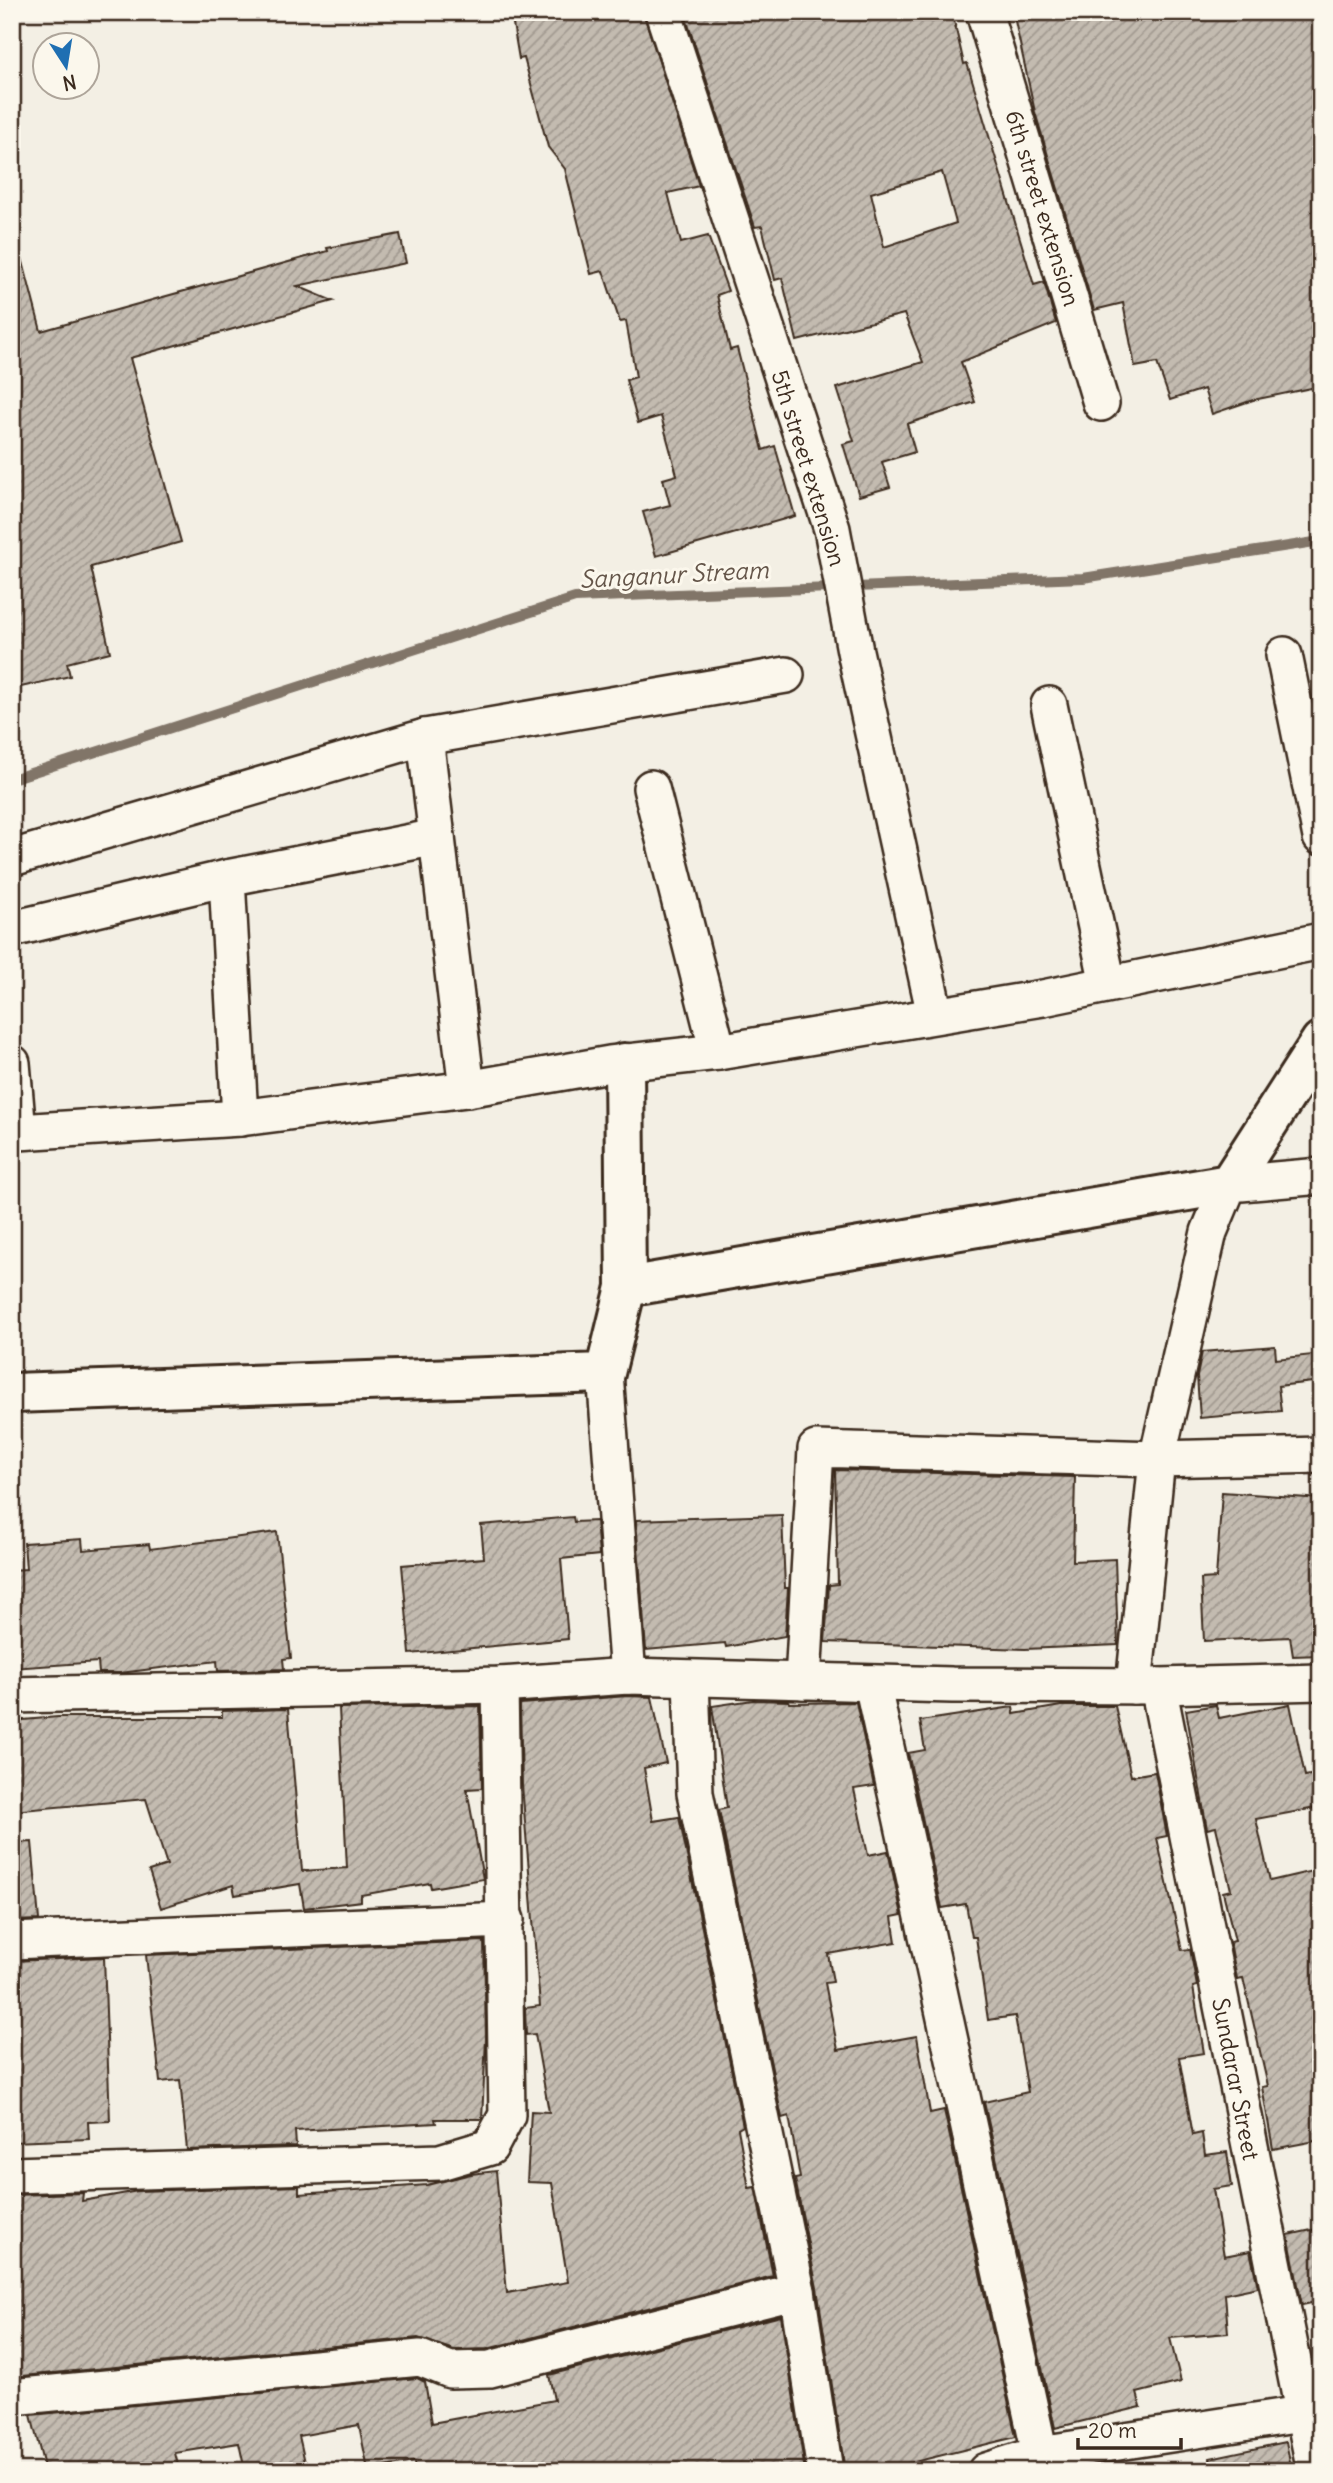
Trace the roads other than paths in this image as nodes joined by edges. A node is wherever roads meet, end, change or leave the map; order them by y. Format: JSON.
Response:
{"nodes":[{"id":1,"x":663,"y":12,"type":"edge"},
{"id":2,"x":984,"y":12,"type":"edge"},
{"id":3,"x":1101,"y":403,"type":"dead end"},
{"id":4,"x":1284,"y":655,"type":"dead end"},
{"id":5,"x":786,"y":675,"type":"dead end"},
{"id":6,"x":1049,"y":705,"type":"dead end"},
{"id":7,"x":425,"y":737,"type":"junction"},
{"id":8,"x":652,"y":788,"type":"dead end"},
{"id":9,"x":437,"y":837,"type":"junction"},
{"id":10,"x":1321,"y":837,"type":"edge"},
{"id":11,"x":12,"y":858,"type":"edge"},
{"id":12,"x":227,"y":878,"type":"junction"},
{"id":13,"x":12,"y":929,"type":"edge"},
{"id":14,"x":1321,"y":941,"type":"edge"},
{"id":15,"x":1108,"y":985,"type":"junction"},
{"id":16,"x":935,"y":1015,"type":"junction"},
{"id":17,"x":1321,"y":1041,"type":"edge"},
{"id":18,"x":718,"y":1052,"type":"junction"},
{"id":19,"x":12,"y":1063,"type":"edge"},
{"id":20,"x":624,"y":1063,"type":"junction"},
{"id":21,"x":467,"y":1088,"type":"junction"},
{"id":22,"x":240,"y":1118,"type":"junction"},
{"id":23,"x":15,"y":1133,"type":"edge"},
{"id":24,"x":1321,"y":1176,"type":"edge"},
{"id":25,"x":1229,"y":1184,"type":"junction"},
{"id":26,"x":626,"y":1287,"type":"junction"},
{"id":27,"x":605,"y":1373,"type":"junction"},
{"id":28,"x":12,"y":1393,"type":"edge"},
{"id":29,"x":1321,"y":1455,"type":"edge"},
{"id":30,"x":1157,"y":1459,"type":"junction"},
{"id":31,"x":628,"y":1676,"type":"junction"},
{"id":32,"x":691,"y":1679,"type":"junction"},
{"id":33,"x":803,"y":1681,"type":"junction"},
{"id":34,"x":1321,"y":1682,"type":"edge"},
{"id":35,"x":872,"y":1684,"type":"junction"},
{"id":36,"x":500,"y":1685,"type":"junction"},
{"id":37,"x":1146,"y":1686,"type":"junction"},
{"id":38,"x":12,"y":1695,"type":"edge"},
{"id":39,"x":506,"y":1920,"type":"junction"},
{"id":40,"x":12,"y":1941,"type":"edge"},
{"id":41,"x":12,"y":2175,"type":"edge"},
{"id":42,"x":797,"y":2291,"type":"junction"},
{"id":43,"x":12,"y":2397,"type":"edge"},
{"id":44,"x":1311,"y":2413,"type":"edge"},
{"id":45,"x":1038,"y":2463,"type":"edge"},
{"id":46,"x":825,"y":2471,"type":"edge"},
{"id":47,"x":986,"y":2471,"type":"edge"},
{"id":48,"x":1315,"y":2471,"type":"edge"}],
"edges":[{"from":1,"to":16,"type":"street","name":"5th street extension"},
{"from":2,"to":3,"type":"street","name":"6th street extension"},
{"from":4,"to":10,"type":"street"},
{"from":5,"to":7,"type":"street"},
{"from":6,"to":15,"type":"street"},
{"from":7,"to":9,"type":"street"},
{"from":7,"to":11,"type":"street"},
{"from":8,"to":18,"type":"street"},
{"from":9,"to":12,"type":"street"},
{"from":9,"to":21,"type":"street"},
{"from":12,"to":13,"type":"street"},
{"from":12,"to":22,"type":"street"},
{"from":14,"to":15,"type":"street"},
{"from":15,"to":16,"type":"street"},
{"from":16,"to":18,"type":"street"},
{"from":17,"to":25,"type":"street"},
{"from":18,"to":20,"type":"street"},
{"from":19,"to":23,"type":"street"},
{"from":20,"to":21,"type":"street"},
{"from":20,"to":26,"type":"street"},
{"from":21,"to":22,"type":"street"},
{"from":22,"to":23,"type":"street"},
{"from":24,"to":25,"type":"street"},
{"from":25,"to":26,"type":"street"},
{"from":25,"to":30,"type":"street","name":"Sundarar Street"},
{"from":26,"to":27,"type":"street"},
{"from":27,"to":28,"type":"street"},
{"from":27,"to":31,"type":"street"},
{"from":29,"to":30,"type":"street"},
{"from":30,"to":33,"type":"street"},
{"from":30,"to":37,"type":"street","name":"Sundarar Street"},
{"from":31,"to":32,"type":"street"},
{"from":31,"to":36,"type":"street"},
{"from":32,"to":33,"type":"street"},
{"from":32,"to":42,"type":"street"},
{"from":33,"to":35,"type":"street"},
{"from":34,"to":37,"type":"street"},
{"from":35,"to":37,"type":"street"},
{"from":35,"to":45,"type":"street"},
{"from":36,"to":38,"type":"street"},
{"from":36,"to":39,"type":"street"},
{"from":37,"to":44,"type":"street","name":"Sundarar Street"},
{"from":39,"to":40,"type":"street"},
{"from":39,"to":41,"type":"street"},
{"from":42,"to":43,"type":"street"},
{"from":42,"to":46,"type":"street"},
{"from":44,"to":45,"type":"street"},
{"from":44,"to":48,"type":"street","name":"Sundarar Street"},
{"from":45,"to":47,"type":"street"}]}
